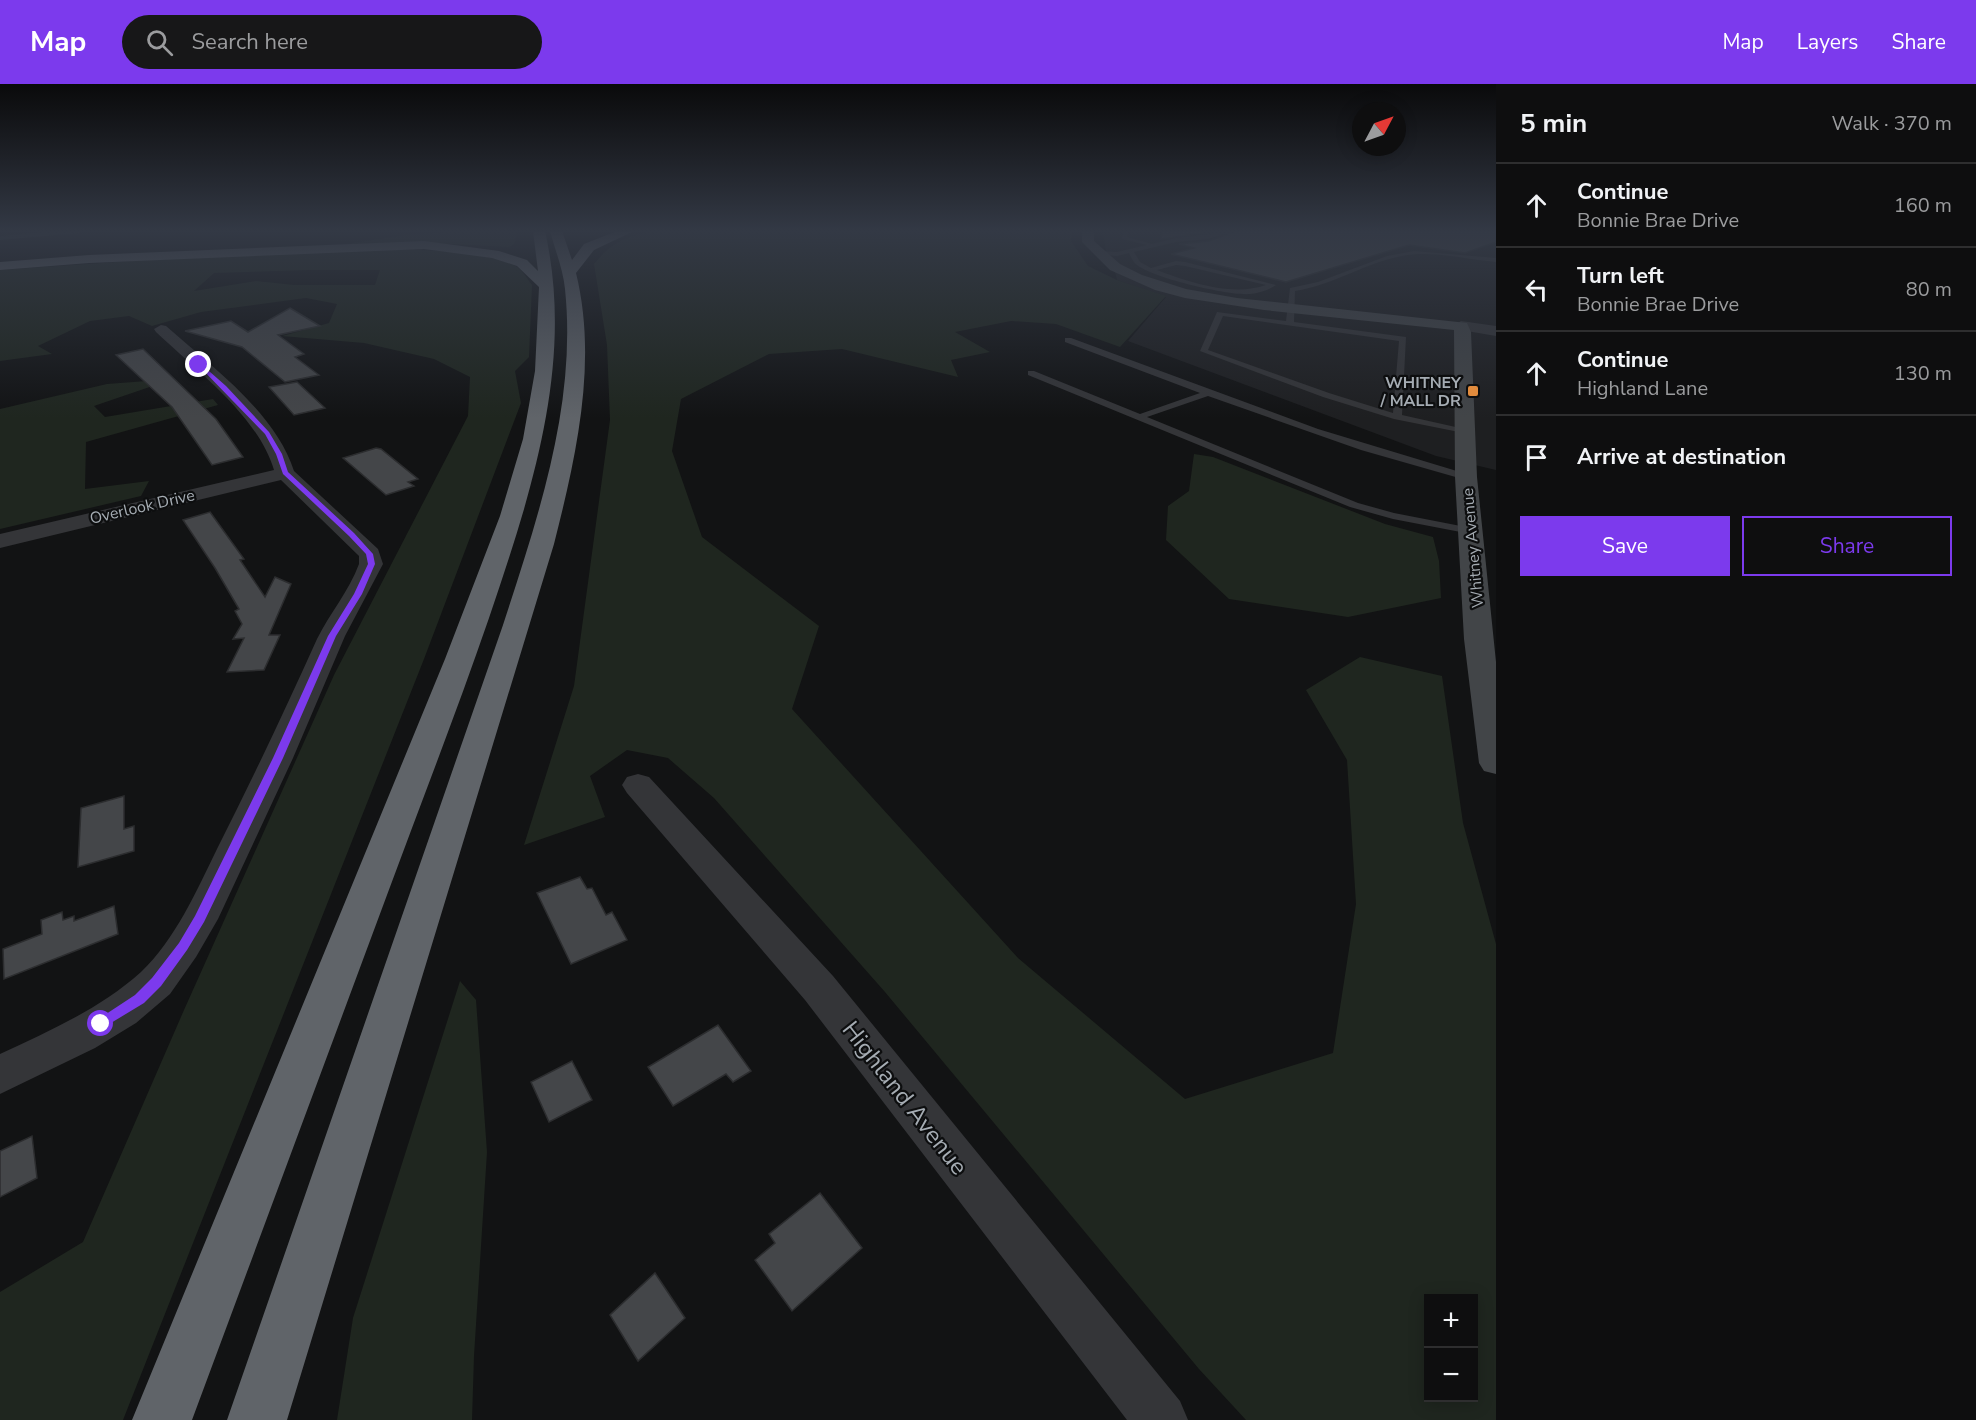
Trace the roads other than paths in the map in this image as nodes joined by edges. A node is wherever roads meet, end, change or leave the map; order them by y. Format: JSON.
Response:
{"nodes":[{"id":1,"x":555,"y":293,"type":"edge"},
{"id":2,"x":564,"y":293,"type":"edge"},
{"id":3,"x":1198,"y":293,"type":"edge"},
{"id":4,"x":1292,"y":293,"type":"edge"},
{"id":5,"x":1290,"y":316,"type":"junction"},
{"id":6,"x":161,"y":329,"type":"dead end"},
{"id":7,"x":1462,"y":329,"type":"junction"},
{"id":8,"x":1496,"y":330,"type":"edge"},
{"id":9,"x":1496,"y":336,"type":"edge"},
{"id":10,"x":1068,"y":340,"type":"dead end"},
{"id":11,"x":1031,"y":373,"type":"dead end"},
{"id":12,"x":1208,"y":393,"type":"junction"},
{"id":13,"x":1140,"y":417,"type":"junction"},
{"id":14,"x":1397,"y":417,"type":"junction"},
{"id":15,"x":1466,"y":432,"type":"junction"},
{"id":16,"x":285,"y":473,"type":"junction"},
{"id":17,"x":1466,"y":477,"type":"junction"},
{"id":18,"x":1472,"y":531,"type":"junction"},
{"id":19,"x":0,"y":541,"type":"edge"},
{"id":20,"x":1496,"y":763,"type":"edge"},
{"id":21,"x":638,"y":785,"type":"dead end"},
{"id":22,"x":0,"y":1075,"type":"edge"},
{"id":23,"x":264,"y":1407,"type":"edge"},
{"id":24,"x":162,"y":1420,"type":"edge"},
{"id":25,"x":1161,"y":1420,"type":"edge"}],
"edges":[{"from":1,"to":24,"type":"highway"},
{"from":2,"to":23,"type":"highway"},
{"from":3,"to":5,"type":"main road"},
{"from":4,"to":5,"type":"lane"},
{"from":5,"to":7,"type":"main road"},
{"from":5,"to":14,"type":"lane"},
{"from":5,"to":14,"type":"lane"},
{"from":6,"to":16,"type":"street"},
{"from":7,"to":8,"type":"street"},
{"from":7,"to":9,"type":"street"},
{"from":7,"to":15,"type":"main road","name":"Whitney Avenue"},
{"from":10,"to":12,"type":"lane"},
{"from":11,"to":13,"type":"lane"},
{"from":12,"to":13,"type":"lane"},
{"from":12,"to":17,"type":"lane"},
{"from":13,"to":18,"type":"lane"},
{"from":14,"to":15,"type":"lane"},
{"from":15,"to":17,"type":"main road","name":"Whitney Avenue"},
{"from":16,"to":19,"type":"street","name":"Overlook Drive"},
{"from":16,"to":22,"type":"street"},
{"from":17,"to":18,"type":"main road","name":"Whitney Avenue"},
{"from":18,"to":20,"type":"main road","name":"Whitney Avenue"},
{"from":21,"to":25,"type":"street","name":"Highland Avenue"}]}
